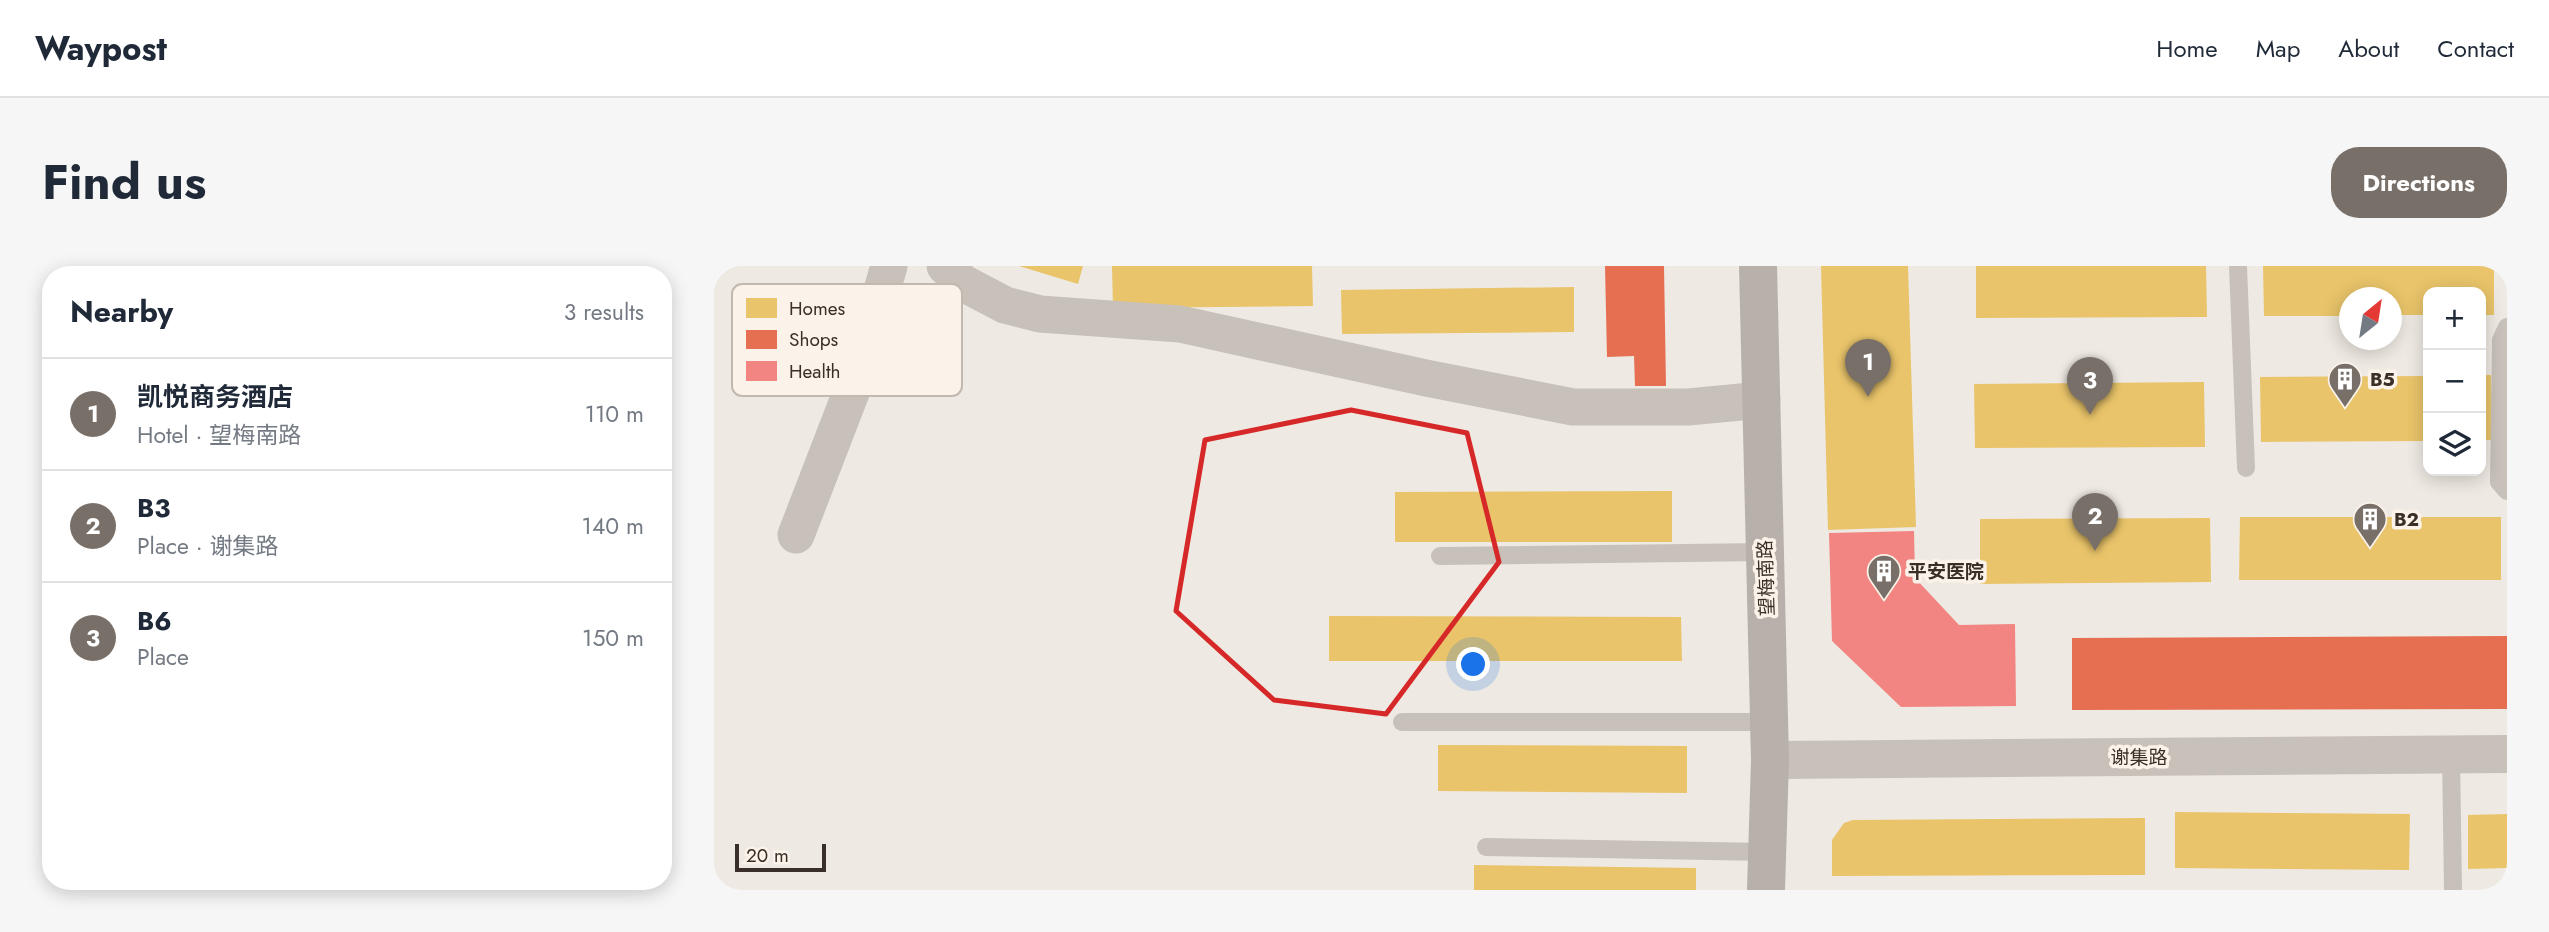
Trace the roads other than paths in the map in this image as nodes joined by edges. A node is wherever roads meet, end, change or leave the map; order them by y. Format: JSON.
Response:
{"nodes":[{"id":1,"x":888,"y":266,"type":"edge"},
{"id":2,"x":945,"y":266,"type":"edge"},
{"id":3,"x":1758,"y":266,"type":"edge"},
{"id":4,"x":2238,"y":266,"type":"edge"},
{"id":5,"x":883,"y":284,"type":"edge"},
{"id":6,"x":2507,"y":327,"type":"edge"},
{"id":7,"x":850,"y":396,"type":"edge"},
{"id":8,"x":1762,"y":400,"type":"junction"},
{"id":9,"x":2246,"y":468,"type":"dead end"},
{"id":10,"x":2507,"y":491,"type":"edge"},
{"id":11,"x":796,"y":535,"type":"dead end"},
{"id":12,"x":1765,"y":552,"type":"junction"},
{"id":13,"x":1440,"y":556,"type":"dead end"},
{"id":14,"x":1402,"y":722,"type":"dead end"},
{"id":15,"x":1770,"y":722,"type":"junction"},
{"id":16,"x":2507,"y":754,"type":"edge"},
{"id":17,"x":2451,"y":755,"type":"junction"},
{"id":18,"x":1770,"y":760,"type":"junction"},
{"id":19,"x":1486,"y":847,"type":"dead end"},
{"id":20,"x":1767,"y":852,"type":"junction"},
{"id":21,"x":1766,"y":890,"type":"edge"},
{"id":22,"x":2452,"y":890,"type":"edge"}],
"edges":[{"from":1,"to":5,"type":"street"},
{"from":2,"to":8,"type":"street"},
{"from":3,"to":8,"type":"main road","name":"望梅南路"},
{"from":4,"to":9,"type":"lane"},
{"from":6,"to":10,"type":"lane"},
{"from":7,"to":11,"type":"street"},
{"from":8,"to":12,"type":"main road","name":"望梅南路"},
{"from":12,"to":13,"type":"lane"},
{"from":12,"to":15,"type":"main road","name":"望梅南路"},
{"from":14,"to":15,"type":"lane"},
{"from":15,"to":18,"type":"main road","name":"望梅南路"},
{"from":16,"to":17,"type":"street","name":"谢集路"},
{"from":17,"to":18,"type":"street","name":"谢集路"},
{"from":17,"to":22,"type":"lane"},
{"from":18,"to":20,"type":"main road","name":"望梅南路"},
{"from":19,"to":20,"type":"lane"},
{"from":20,"to":21,"type":"main road","name":"望梅南路"}]}
